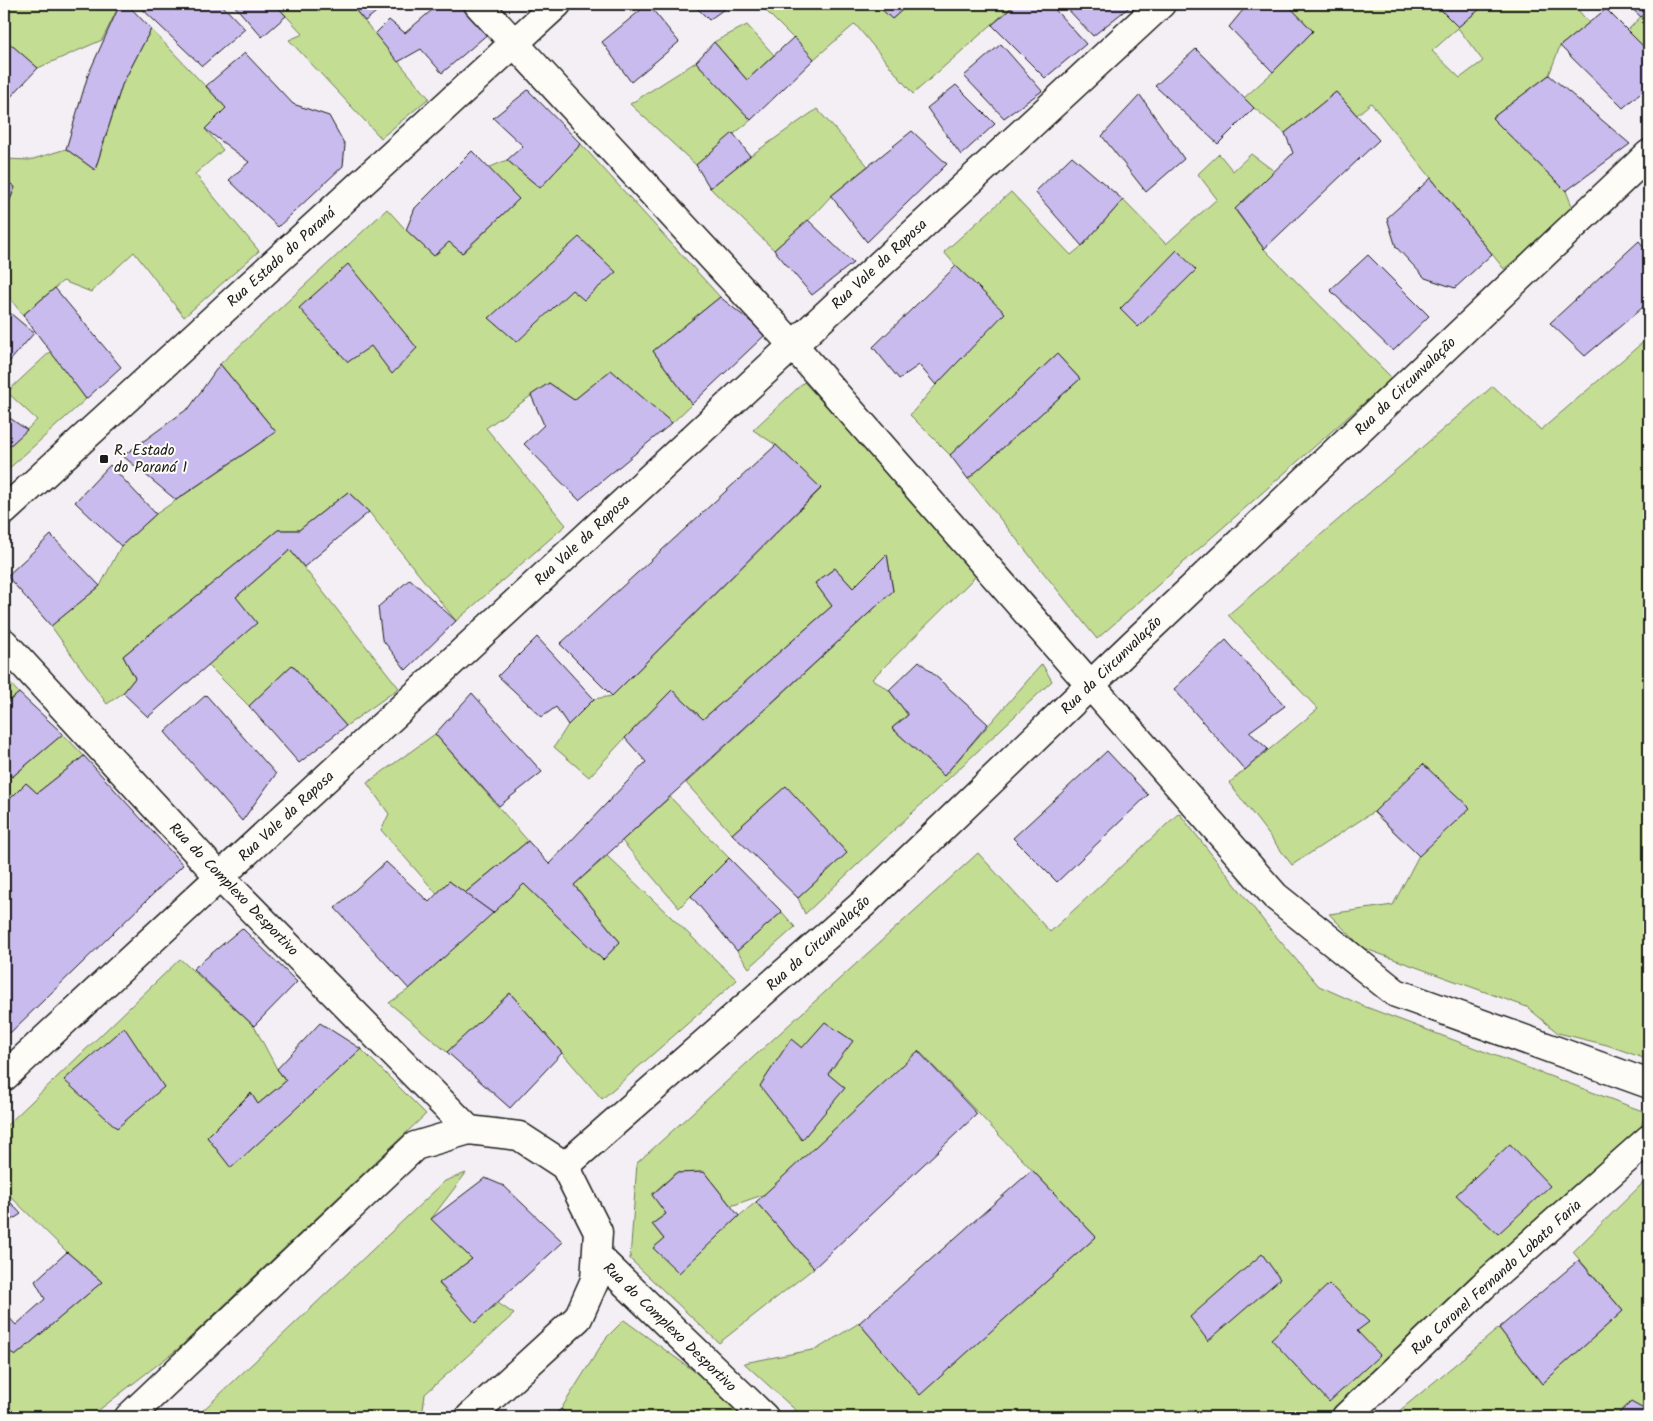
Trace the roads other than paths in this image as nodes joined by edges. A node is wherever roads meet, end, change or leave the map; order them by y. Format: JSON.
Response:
{"nodes":[{"id":1,"x":478,"y":4,"type":"edge"},
{"id":2,"x":557,"y":4,"type":"edge"},
{"id":3,"x":1161,"y":4,"type":"edge"},
{"id":4,"x":514,"y":44,"type":"junction"},
{"id":5,"x":1649,"y":154,"type":"edge"},
{"id":6,"x":792,"y":344,"type":"junction"},
{"id":7,"x":4,"y":511,"type":"edge"},
{"id":8,"x":4,"y":643,"type":"edge"},
{"id":9,"x":1090,"y":685,"type":"junction"},
{"id":10,"x":220,"y":877,"type":"junction"},
{"id":11,"x":4,"y":1077,"type":"edge"},
{"id":12,"x":1649,"y":1084,"type":"edge"},
{"id":13,"x":469,"y":1130,"type":"junction"},
{"id":14,"x":1649,"y":1139,"type":"edge"},
{"id":15,"x":565,"y":1166,"type":"junction"},
{"id":16,"x":598,"y":1257,"type":"junction"},
{"id":17,"x":128,"y":1417,"type":"edge"},
{"id":18,"x":470,"y":1417,"type":"edge"},
{"id":19,"x":764,"y":1417,"type":"edge"},
{"id":20,"x":1346,"y":1417,"type":"edge"}],
"edges":[{"from":1,"to":4,"type":"street"},
{"from":2,"to":4,"type":"street","name":"Rua Estado do Paraná"},
{"from":3,"to":6,"type":"street","name":"Rua Vale da Raposa"},
{"from":4,"to":6,"type":"street"},
{"from":4,"to":7,"type":"street","name":"Rua Estado do Paraná"},
{"from":5,"to":9,"type":"street","name":"Rua da Circunvalação"},
{"from":6,"to":9,"type":"street"},
{"from":6,"to":10,"type":"street","name":"Rua Vale da Raposa"},
{"from":8,"to":10,"type":"street","name":"Rua do Complexo Desportivo"},
{"from":9,"to":12,"type":"street"},
{"from":9,"to":15,"type":"street","name":"Rua da Circunvalação"},
{"from":10,"to":11,"type":"street","name":"Rua Vale da Raposa"},
{"from":10,"to":13,"type":"street","name":"Rua do Complexo Desportivo"},
{"from":13,"to":15,"type":"street"},
{"from":13,"to":17,"type":"street"},
{"from":14,"to":20,"type":"street","name":"Rua Coronel Fernando Lobato Faria"},
{"from":15,"to":16,"type":"street"},
{"from":16,"to":18,"type":"street"},
{"from":16,"to":19,"type":"street","name":"Rua do Complexo Desportivo"}]}
